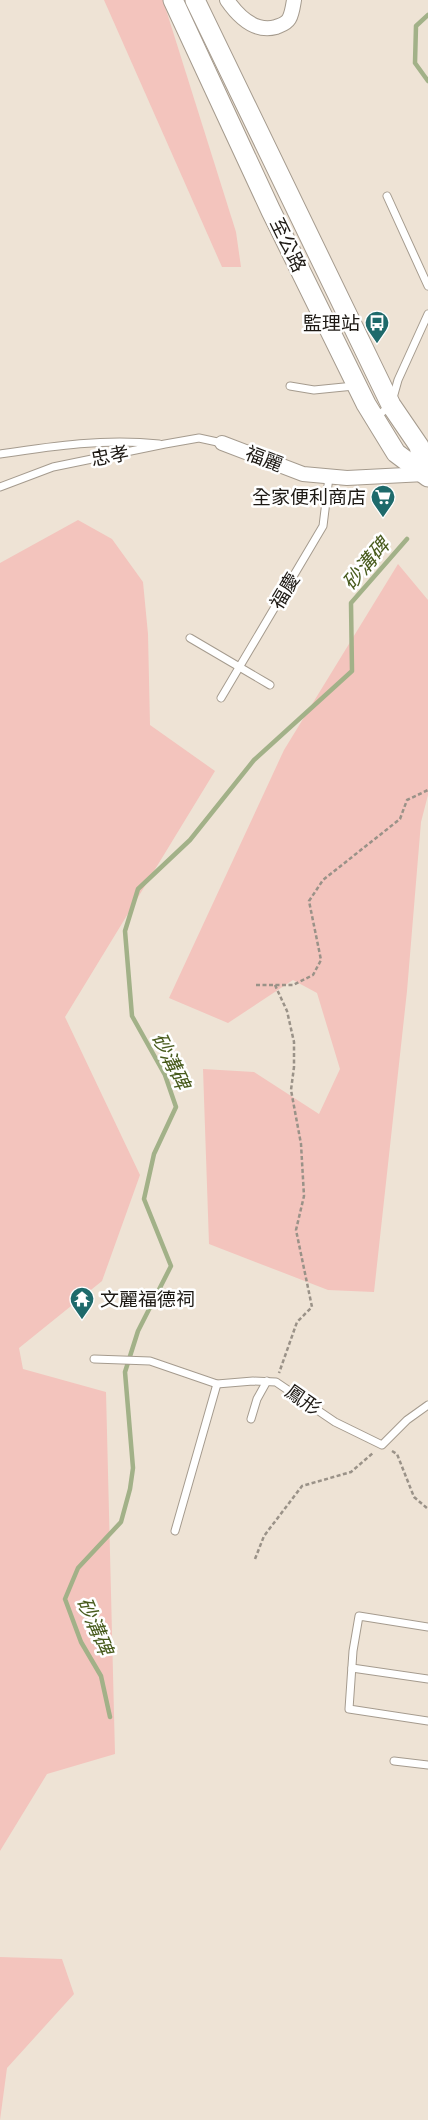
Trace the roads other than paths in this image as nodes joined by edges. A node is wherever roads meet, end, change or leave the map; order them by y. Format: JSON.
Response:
{"nodes":[{"id":1,"x":173,"y":0,"type":"edge"},
{"id":2,"x":195,"y":0,"type":"edge"},
{"id":3,"x":227,"y":0,"type":"edge"},
{"id":4,"x":294,"y":0,"type":"edge"},
{"id":5,"x":251,"y":115,"type":"junction"},
{"id":6,"x":232,"y":126,"type":"junction"},
{"id":7,"x":387,"y":196,"type":"dead end"},
{"id":8,"x":428,"y":286,"type":"edge"},
{"id":9,"x":428,"y":314,"type":"edge"},
{"id":10,"x":290,"y":386,"type":"dead end"},
{"id":11,"x":357,"y":386,"type":"junction"},
{"id":12,"x":391,"y":406,"type":"junction"},
{"id":13,"x":374,"y":418,"type":"junction"},
{"id":14,"x":222,"y":443,"type":"joint"},
{"id":15,"x":165,"y":444,"type":"junction"},
{"id":16,"x":0,"y":454,"type":"edge"},
{"id":17,"x":426,"y":475,"type":"edge"},
{"id":18,"x":329,"y":476,"type":"junction"},
{"id":19,"x":0,"y":487,"type":"edge"},
{"id":20,"x":190,"y":638,"type":"dead end"},
{"id":21,"x":239,"y":668,"type":"junction"},
{"id":22,"x":270,"y":685,"type":"dead end"},
{"id":23,"x":221,"y":698,"type":"dead end"},
{"id":24,"x":94,"y":1359,"type":"dead end"},
{"id":25,"x":267,"y":1381,"type":"junction"},
{"id":26,"x":217,"y":1384,"type":"junction"},
{"id":27,"x":428,"y":1405,"type":"edge"},
{"id":28,"x":251,"y":1419,"type":"dead end"},
{"id":29,"x":175,"y":1531,"type":"dead end"},
{"id":30,"x":428,"y":1627,"type":"edge"},
{"id":31,"x":352,"y":1668,"type":"junction"},
{"id":32,"x":428,"y":1679,"type":"edge"},
{"id":33,"x":428,"y":1721,"type":"edge"},
{"id":34,"x":394,"y":1761,"type":"dead end"},
{"id":35,"x":428,"y":1765,"type":"edge"}],
"edges":[{"from":1,"to":6,"type":"street","name":"至公路"},
{"from":2,"to":5,"type":"street","name":"至公路"},
{"from":3,"to":4,"type":"street"},
{"from":5,"to":6,"type":"street"},
{"from":5,"to":12,"type":"street","name":"至公路"},
{"from":6,"to":11,"type":"street","name":"至公路"},
{"from":7,"to":8,"type":"lane"},
{"from":9,"to":12,"type":"lane"},
{"from":10,"to":11,"type":"lane"},
{"from":11,"to":13,"type":"street","name":"至公路"},
{"from":12,"to":13,"type":"lane"},
{"from":12,"to":17,"type":"street","name":"至公路"},
{"from":13,"to":17,"type":"street","name":"至公路"},
{"from":14,"to":15,"type":"lane","name":"忠孝"},
{"from":14,"to":18,"type":"street","name":"福麗"},
{"from":15,"to":16,"type":"lane"},
{"from":15,"to":19,"type":"lane","name":"忠孝"},
{"from":17,"to":18,"type":"street","name":"福麗"},
{"from":18,"to":21,"type":"lane","name":"福慶"},
{"from":20,"to":21,"type":"lane"},
{"from":21,"to":22,"type":"lane"},
{"from":21,"to":23,"type":"lane","name":"福慶"},
{"from":24,"to":26,"type":"lane","name":"鳳形"},
{"from":25,"to":26,"type":"lane","name":"鳳形"},
{"from":25,"to":27,"type":"lane","name":"鳳形"},
{"from":25,"to":28,"type":"lane"},
{"from":26,"to":29,"type":"lane"},
{"from":30,"to":31,"type":"lane"},
{"from":31,"to":32,"type":"lane"},
{"from":31,"to":33,"type":"lane"},
{"from":34,"to":35,"type":"lane"}]}
